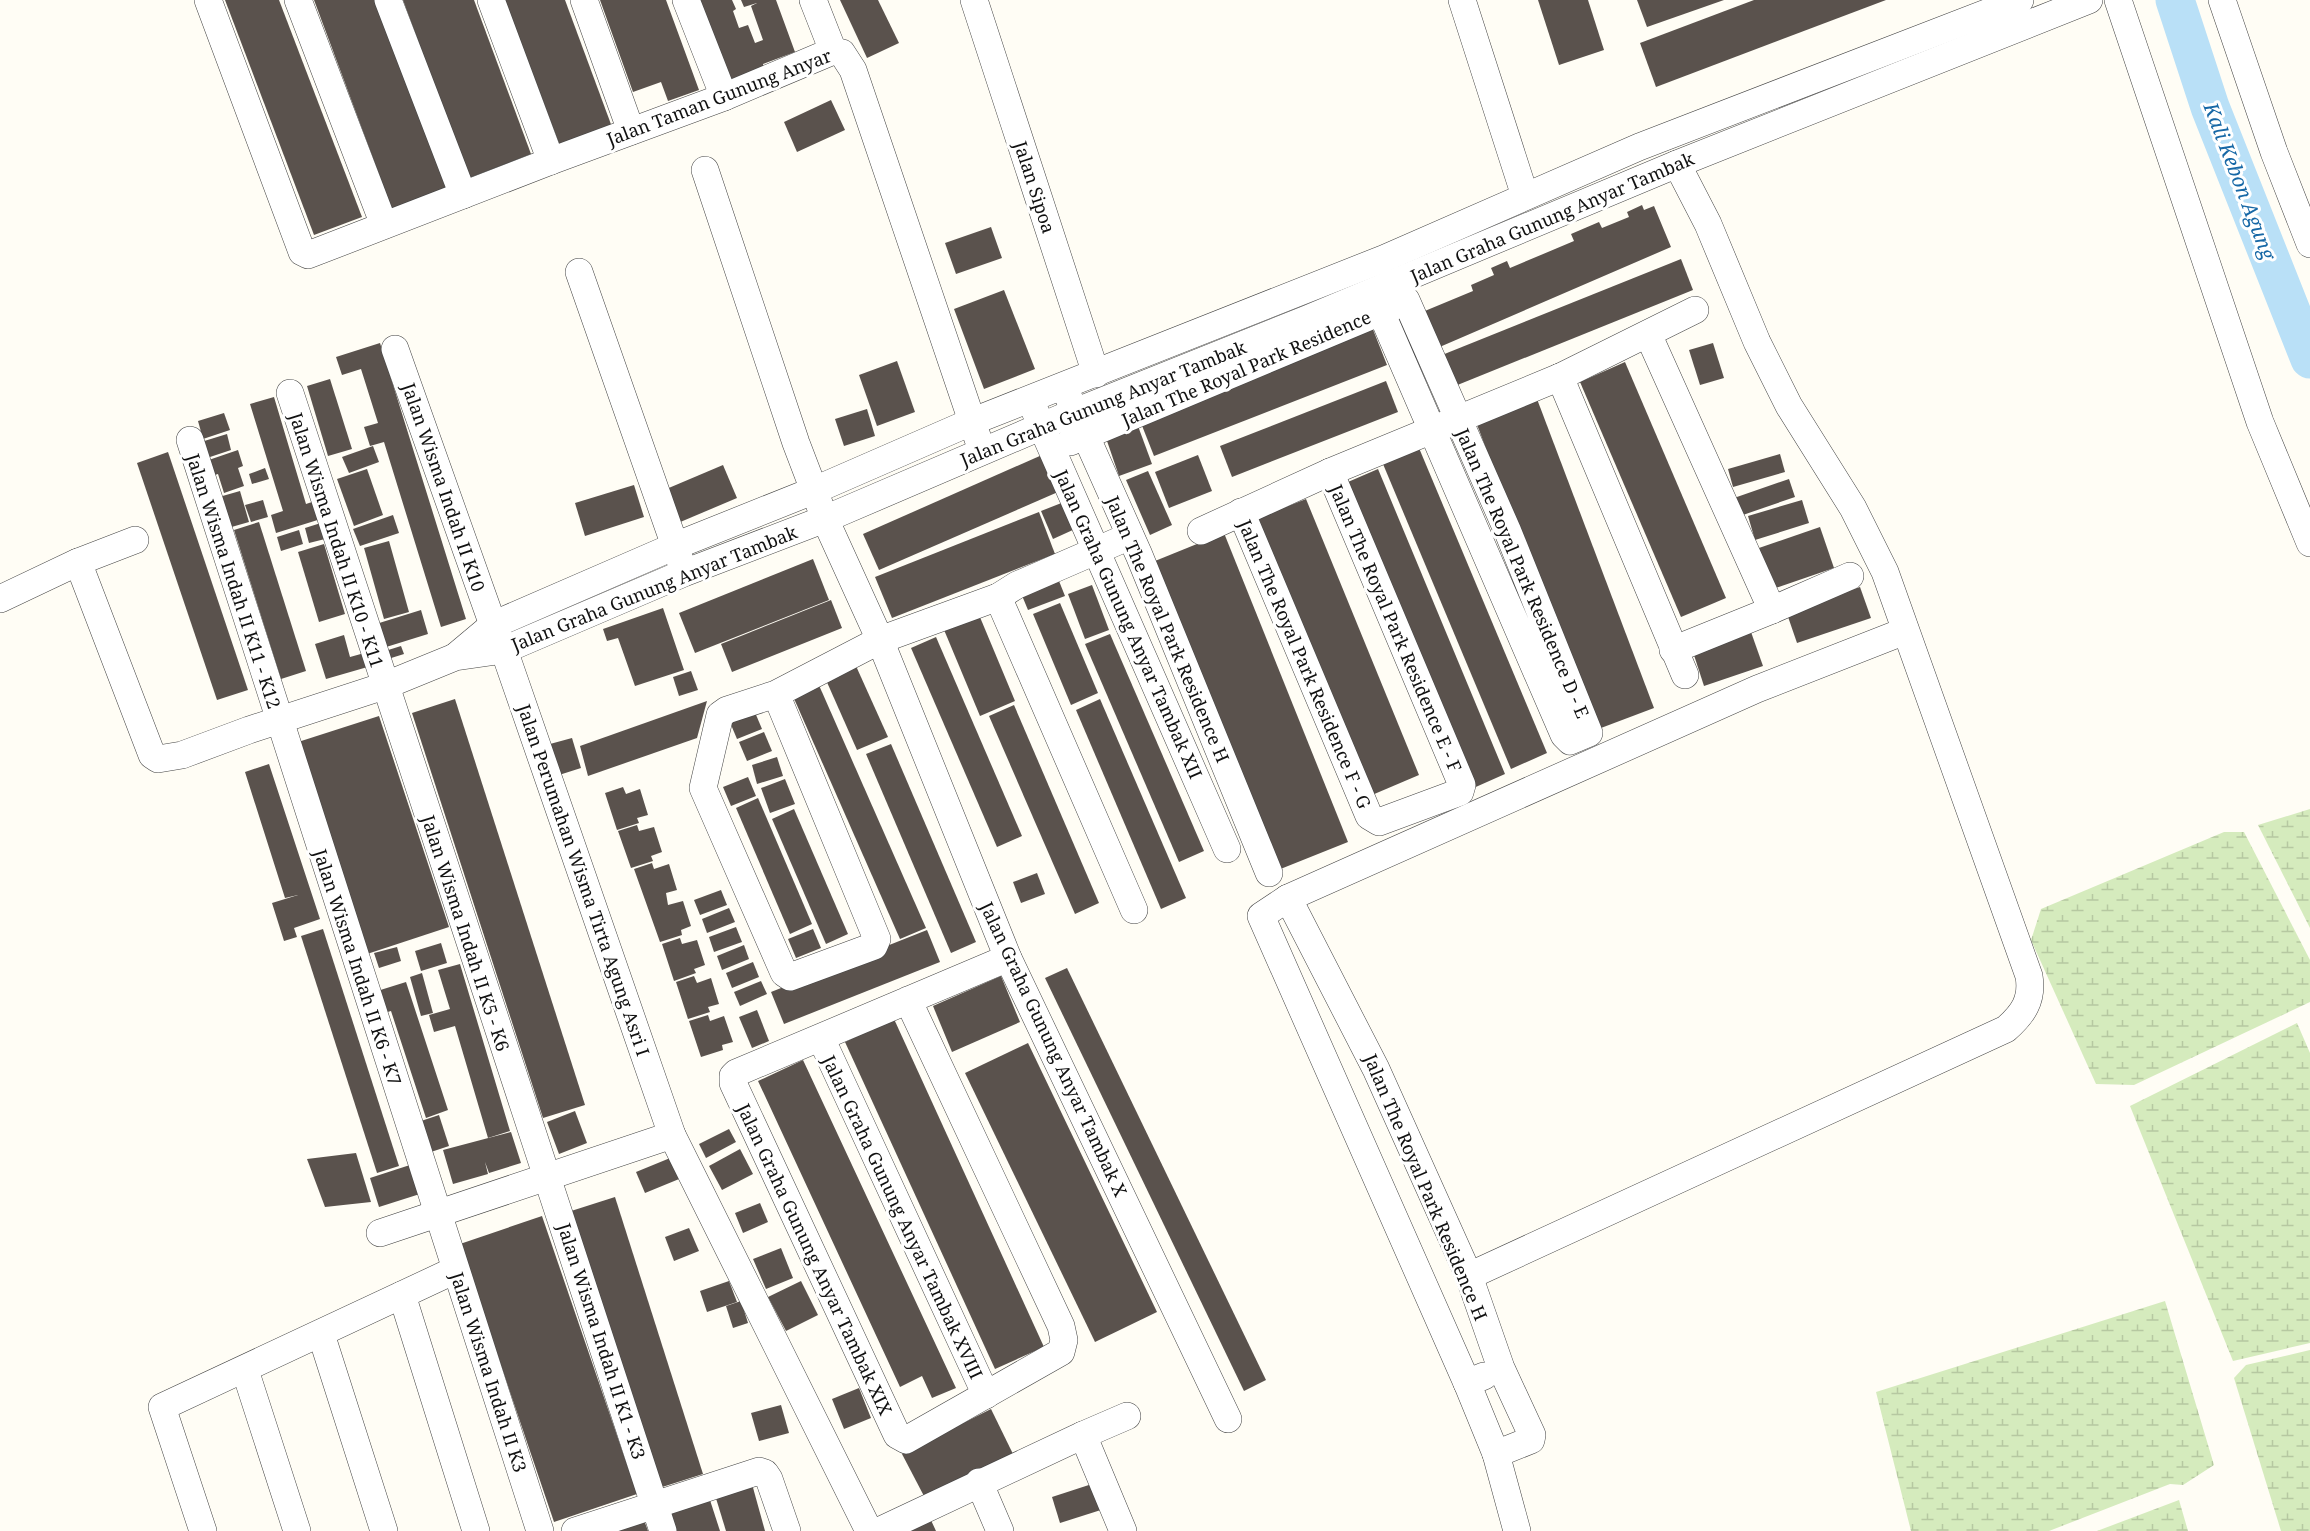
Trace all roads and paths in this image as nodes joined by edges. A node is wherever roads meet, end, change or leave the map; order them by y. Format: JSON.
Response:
{"nodes":[{"id":1,"x":208,"y":0,"type":"edge"},
{"id":2,"x":298,"y":0,"type":"edge"},
{"id":3,"x":388,"y":0,"type":"edge"},
{"id":4,"x":491,"y":0,"type":"edge"},
{"id":5,"x":584,"y":0,"type":"edge"},
{"id":6,"x":686,"y":0,"type":"edge"},
{"id":7,"x":813,"y":0,"type":"edge"},
{"id":8,"x":974,"y":0,"type":"edge"},
{"id":9,"x":1462,"y":0,"type":"edge"},
{"id":10,"x":2020,"y":0,"type":"edge"},
{"id":11,"x":2089,"y":0,"type":"edge"},
{"id":12,"x":2118,"y":0,"type":"edge"},
{"id":13,"x":2222,"y":0,"type":"edge"},
{"id":14,"x":833,"y":51,"type":"junction"},
{"id":15,"x":724,"y":97,"type":"junction"},
{"id":16,"x":631,"y":131,"type":"junction"},
{"id":17,"x":551,"y":161,"type":"junction"},
{"id":18,"x":1677,"y":164,"type":"junction"},
{"id":19,"x":705,"y":170,"type":"dead end"},
{"id":20,"x":463,"y":195,"type":"junction"},
{"id":21,"x":1526,"y":196,"type":"junction"},
{"id":22,"x":384,"y":225,"type":"junction"},
{"id":23,"x":2310,"y":244,"type":"edge"},
{"id":24,"x":1459,"y":256,"type":"junction"},
{"id":25,"x":579,"y":272,"type":"dead end"},
{"id":26,"x":1406,"y":300,"type":"junction"},
{"id":27,"x":1695,"y":310,"type":"dead end"},
{"id":28,"x":1381,"y":312,"type":"junction"},
{"id":29,"x":1648,"y":334,"type":"junction"},
{"id":30,"x":395,"y":348,"type":"dead end"},
{"id":31,"x":1096,"y":374,"type":"junction"},
{"id":32,"x":1560,"y":377,"type":"junction"},
{"id":33,"x":1064,"y":386,"type":"junction"},
{"id":34,"x":290,"y":393,"type":"dead end"},
{"id":35,"x":1031,"y":399,"type":"junction"},
{"id":36,"x":1457,"y":418,"type":"junction"},
{"id":37,"x":971,"y":422,"type":"junction"},
{"id":38,"x":1081,"y":424,"type":"junction"},
{"id":39,"x":1430,"y":430,"type":"junction"},
{"id":40,"x":1047,"y":439,"type":"junction"},
{"id":41,"x":190,"y":440,"type":"dead end"},
{"id":42,"x":983,"y":452,"type":"junction"},
{"id":43,"x":1330,"y":472,"type":"junction"},
{"id":44,"x":815,"y":490,"type":"junction"},
{"id":45,"x":1241,"y":512,"type":"junction"},
{"id":46,"x":825,"y":519,"type":"junction"},
{"id":47,"x":1201,"y":531,"type":"dead end"},
{"id":48,"x":135,"y":540,"type":"dead end"},
{"id":49,"x":2310,"y":543,"type":"edge"},
{"id":50,"x":1113,"y":544,"type":"junction"},
{"id":51,"x":675,"y":546,"type":"junction"},
{"id":52,"x":78,"y":562,"type":"junction"},
{"id":53,"x":684,"y":573,"type":"junction"},
{"id":54,"x":1850,"y":576,"type":"dead end"},
{"id":55,"x":998,"y":597,"type":"junction"},
{"id":56,"x":0,"y":599,"type":"edge"},
{"id":57,"x":1772,"y":610,"type":"junction"},
{"id":58,"x":493,"y":626,"type":"junction"},
{"id":59,"x":1905,"y":631,"type":"junction"},
{"id":60,"x":880,"y":640,"type":"junction"},
{"id":61,"x":1154,"y":642,"type":"junction"},
{"id":62,"x":504,"y":650,"type":"junction"},
{"id":63,"x":1673,"y":650,"type":"junction"},
{"id":64,"x":455,"y":657,"type":"junction"},
{"id":65,"x":1685,"y":675,"type":"dead end"},
{"id":66,"x":384,"y":686,"type":"junction"},
{"id":67,"x":776,"y":694,"type":"junction"},
{"id":68,"x":279,"y":722,"type":"junction"},
{"id":69,"x":1369,"y":816,"type":"joint"},
{"id":70,"x":1227,"y":849,"type":"dead end"},
{"id":71,"x":1269,"y":873,"type":"dead end"},
{"id":72,"x":1288,"y":898,"type":"junction"},
{"id":73,"x":1134,"y":910,"type":"dead end"},
{"id":74,"x":1008,"y":958,"type":"junction"},
{"id":75,"x":909,"y":1000,"type":"junction"},
{"id":76,"x":820,"y":1038,"type":"junction"},
{"id":77,"x":672,"y":1135,"type":"junction"},
{"id":78,"x":548,"y":1179,"type":"junction"},
{"id":79,"x":438,"y":1213,"type":"junction"},
{"id":80,"x":380,"y":1233,"type":"dead end"},
{"id":81,"x":455,"y":1270,"type":"junction"},
{"id":82,"x":1469,"y":1276,"type":"junction"},
{"id":83,"x":402,"y":1296,"type":"junction"},
{"id":84,"x":321,"y":1334,"type":"junction"},
{"id":85,"x":245,"y":1370,"type":"junction"},
{"id":86,"x":1487,"y":1374,"type":"junction"},
{"id":87,"x":986,"y":1395,"type":"junction"},
{"id":88,"x":1127,"y":1416,"type":"dead end"},
{"id":89,"x":1228,"y":1419,"type":"dead end"},
{"id":90,"x":1083,"y":1435,"type":"junction"},
{"id":91,"x":1512,"y":1448,"type":"junction"},
{"id":92,"x":980,"y":1482,"type":"junction"},
{"id":93,"x":656,"y":1504,"type":"junction"},
{"id":94,"x":203,"y":1531,"type":"edge"},
{"id":95,"x":297,"y":1531,"type":"edge"},
{"id":96,"x":384,"y":1531,"type":"edge"},
{"id":97,"x":476,"y":1531,"type":"edge"},
{"id":98,"x":540,"y":1531,"type":"edge"},
{"id":99,"x":575,"y":1531,"type":"edge"},
{"id":100,"x":663,"y":1531,"type":"edge"},
{"id":101,"x":787,"y":1531,"type":"edge"},
{"id":102,"x":869,"y":1531,"type":"edge"},
{"id":103,"x":879,"y":1531,"type":"edge"},
{"id":104,"x":1000,"y":1531,"type":"edge"},
{"id":105,"x":1123,"y":1531,"type":"edge"},
{"id":106,"x":1517,"y":1531,"type":"edge"}],
"edges":[{"from":1,"to":22,"type":"street","name":"Jalan Taman Gunung Anyar"},
{"from":2,"to":22,"type":"street"},
{"from":3,"to":20,"type":"street"},
{"from":4,"to":17,"type":"street"},
{"from":5,"to":16,"type":"street"},
{"from":6,"to":15,"type":"street"},
{"from":7,"to":14,"type":"street"},
{"from":8,"to":31,"type":"street","name":"Jalan Sipoa"},
{"from":9,"to":21,"type":"street"},
{"from":10,"to":21,"type":"street","name":"Jalan Graha Gunung Anyar Tambak"},
{"from":11,"to":18,"type":"street","name":"Jalan Graha Gunung Anyar Tambak"},
{"from":12,"to":49,"type":"street"},
{"from":13,"to":23,"type":"street"},
{"from":14,"to":15,"type":"street","name":"Jalan Taman Gunung Anyar"},
{"from":14,"to":37,"type":"street","name":"Jalan Taman Gunung Anyar"},
{"from":15,"to":16,"type":"street","name":"Jalan Taman Gunung Anyar"},
{"from":16,"to":17,"type":"street","name":"Jalan Taman Gunung Anyar"},
{"from":17,"to":20,"type":"street","name":"Jalan Taman Gunung Anyar"},
{"from":18,"to":24,"type":"street","name":"Jalan Graha Gunung Anyar Tambak"},
{"from":18,"to":59,"type":"street"},
{"from":19,"to":44,"type":"street","name":"Jalan Graha Gunung Anyar Tambak X"},
{"from":20,"to":22,"type":"street","name":"Jalan Taman Gunung Anyar"},
{"from":21,"to":31,"type":"street","name":"Jalan Graha Gunung Anyar Tambak"},
{"from":24,"to":26,"type":"street","name":"Jalan The Royal Park Residence"},
{"from":24,"to":38,"type":"street","name":"Jalan Graha Gunung Anyar Tambak"},
{"from":25,"to":51,"type":"street"},
{"from":26,"to":28,"type":"street","name":"Jalan The Royal Park Residence"},
{"from":26,"to":36,"type":"street"},
{"from":27,"to":29,"type":"street"},
{"from":28,"to":38,"type":"street","name":"Jalan The Royal Park Residence"},
{"from":28,"to":39,"type":"street"},
{"from":29,"to":32,"type":"street"},
{"from":29,"to":57,"type":"street"},
{"from":30,"to":58,"type":"street","name":"Jalan Wisma Indah II K10"},
{"from":31,"to":33,"type":"street","name":"Jalan Graha Gunung Anyar Tambak"},
{"from":32,"to":36,"type":"street"},
{"from":32,"to":63,"type":"street"},
{"from":33,"to":35,"type":"street","name":"Jalan Graha Gunung Anyar Tambak"},
{"from":33,"to":38,"type":"street","name":"Jalan The Royal Park Residence H"},
{"from":34,"to":66,"type":"street","name":"Jalan Wisma Indah II K10 - K11"},
{"from":35,"to":37,"type":"street","name":"Jalan Graha Gunung Anyar Tambak"},
{"from":35,"to":40,"type":"street","name":"Jalan Graha Gunung Anyar Tambak XII"},
{"from":36,"to":39,"type":"street"},
{"from":36,"to":39,"type":"street","name":"Jalan The Royal Park Residence D - E"},
{"from":37,"to":42,"type":"street","name":"Jalan Taman Gunung Anyar"},
{"from":37,"to":44,"type":"street","name":"Jalan Graha Gunung Anyar Tambak"},
{"from":38,"to":40,"type":"street","name":"Jalan Graha Gunung Anyar Tambak"},
{"from":38,"to":50,"type":"street","name":"Jalan The Royal Park Residence H"},
{"from":39,"to":43,"type":"street"},
{"from":40,"to":42,"type":"street","name":"Jalan Graha Gunung Anyar Tambak"},
{"from":40,"to":50,"type":"street","name":"Jalan Graha Gunung Anyar Tambak XII"},
{"from":41,"to":68,"type":"street","name":"Jalan Wisma Indah II K11 - K12"},
{"from":42,"to":46,"type":"street","name":"Jalan Graha Gunung Anyar Tambak"},
{"from":43,"to":45,"type":"street"},
{"from":43,"to":69,"type":"street","name":"Jalan The Royal Park Residence E - F"},
{"from":44,"to":46,"type":"street","name":"Jalan Graha Gunung Anyar Tambak X"},
{"from":44,"to":51,"type":"street","name":"Jalan Graha Gunung Anyar Tambak"},
{"from":45,"to":47,"type":"street"},
{"from":45,"to":69,"type":"street","name":"Jalan The Royal Park Residence F - G"},
{"from":46,"to":53,"type":"street","name":"Jalan Graha Gunung Anyar Tambak"},
{"from":46,"to":60,"type":"street","name":"Jalan Graha Gunung Anyar Tambak X"},
{"from":48,"to":52,"type":"street"},
{"from":50,"to":55,"type":"street"},
{"from":50,"to":61,"type":"street","name":"Jalan Graha Gunung Anyar Tambak XII"},
{"from":50,"to":61,"type":"street","name":"Jalan The Royal Park Residence H"},
{"from":51,"to":53,"type":"street"},
{"from":51,"to":58,"type":"street","name":"Jalan Graha Gunung Anyar Tambak"},
{"from":52,"to":56,"type":"street"},
{"from":52,"to":68,"type":"street"},
{"from":53,"to":62,"type":"street","name":"Jalan Graha Gunung Anyar Tambak"},
{"from":54,"to":57,"type":"street"},
{"from":55,"to":60,"type":"street"},
{"from":55,"to":73,"type":"street"},
{"from":57,"to":63,"type":"street"},
{"from":58,"to":62,"type":"street","name":"Jalan Perumahan Wisma Tirta Agung Asri I"},
{"from":58,"to":64,"type":"street","name":"Jalan Graha Gunung Anyar Tambak"},
{"from":59,"to":72,"type":"street"},
{"from":59,"to":82,"type":"street"},
{"from":60,"to":67,"type":"street"},
{"from":60,"to":74,"type":"street","name":"Jalan Graha Gunung Anyar Tambak X"},
{"from":61,"to":70,"type":"street","name":"Jalan Graha Gunung Anyar Tambak XII"},
{"from":61,"to":71,"type":"street","name":"Jalan The Royal Park Residence H"},
{"from":62,"to":64,"type":"street","name":"Jalan Graha Gunung Anyar Tambak"},
{"from":62,"to":77,"type":"street","name":"Jalan Perumahan Wisma Tirta Agung Asri I"},
{"from":63,"to":65,"type":"street"},
{"from":64,"to":66,"type":"street"},
{"from":66,"to":68,"type":"street"},
{"from":66,"to":78,"type":"street","name":"Jalan Wisma Indah II K5 - K6"},
{"from":67,"to":67,"type":"street"},
{"from":68,"to":79,"type":"street","name":"Jalan Wisma Indah II K6 - K7"},
{"from":72,"to":82,"type":"street","name":"Jalan The Royal Park Residence H"},
{"from":72,"to":86,"type":"street"},
{"from":74,"to":75,"type":"street"},
{"from":74,"to":89,"type":"street","name":"Jalan Graha Gunung Anyar Tambak X"},
{"from":75,"to":76,"type":"street"},
{"from":75,"to":87,"type":"street"},
{"from":76,"to":87,"type":"street","name":"Jalan Graha Gunung Anyar Tambak XVIII"},
{"from":76,"to":87,"type":"street","name":"Jalan Graha Gunung Anyar Tambak XIX"},
{"from":77,"to":78,"type":"street"},
{"from":77,"to":102,"type":"street","name":"Jalan Perumahan Wisma Tirta Agung Asri I"},
{"from":78,"to":79,"type":"street"},
{"from":78,"to":93,"type":"street","name":"Jalan Wisma Indah II K1 - K3"},
{"from":79,"to":80,"type":"street"},
{"from":79,"to":81,"type":"street","name":"Jalan Wisma Indah II K3"},
{"from":81,"to":83,"type":"street"},
{"from":81,"to":98,"type":"street","name":"Jalan Wisma Indah II K3"},
{"from":82,"to":86,"type":"street","name":"Jalan The Royal Park Residence H"},
{"from":83,"to":84,"type":"street"},
{"from":83,"to":97,"type":"street"},
{"from":84,"to":85,"type":"street"},
{"from":84,"to":96,"type":"street"},
{"from":85,"to":94,"type":"street"},
{"from":85,"to":95,"type":"street"},
{"from":86,"to":91,"type":"street"},
{"from":86,"to":91,"type":"street","name":"Jalan The Royal Park Residence H"},
{"from":88,"to":90,"type":"street"},
{"from":90,"to":92,"type":"street"},
{"from":90,"to":105,"type":"street"},
{"from":91,"to":106,"type":"street","name":"Jalan The Royal Park Residence H"},
{"from":92,"to":103,"type":"street"},
{"from":92,"to":104,"type":"street"},
{"from":93,"to":99,"type":"street"},
{"from":93,"to":100,"type":"street","name":"Jalan Wisma Indah II K1 - K3"},
{"from":93,"to":101,"type":"street"}]}
